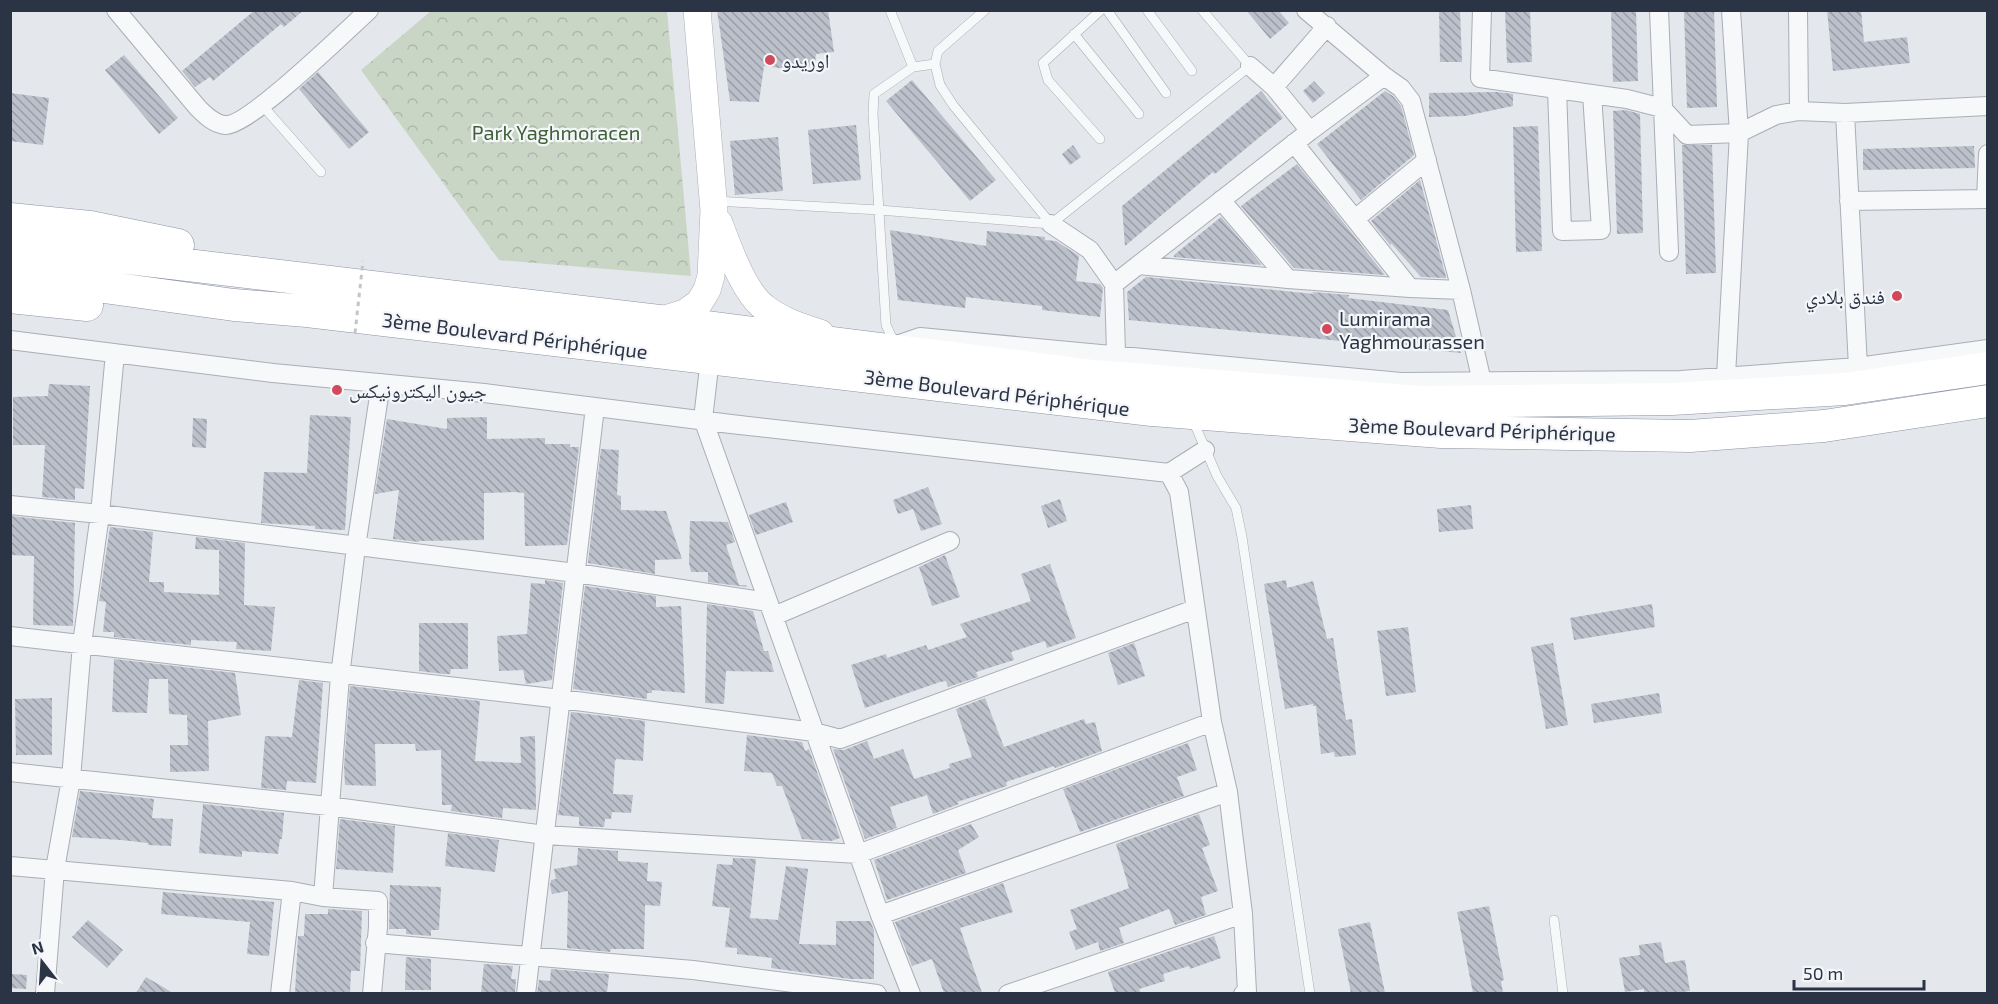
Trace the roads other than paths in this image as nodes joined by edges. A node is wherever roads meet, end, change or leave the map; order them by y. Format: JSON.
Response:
{"nodes":[{"id":1,"x":116,"y":10,"type":"edge"},
{"id":2,"x":369,"y":10,"type":"edge"},
{"id":3,"x":697,"y":10,"type":"edge"},
{"id":4,"x":890,"y":10,"type":"edge"},
{"id":5,"x":985,"y":10,"type":"edge"},
{"id":6,"x":1101,"y":10,"type":"edge"},
{"id":7,"x":1107,"y":10,"type":"edge"},
{"id":8,"x":1147,"y":10,"type":"edge"},
{"id":9,"x":1202,"y":10,"type":"edge"},
{"id":10,"x":1306,"y":10,"type":"edge"},
{"id":11,"x":1482,"y":10,"type":"edge"},
{"id":12,"x":1659,"y":10,"type":"edge"},
{"id":13,"x":1731,"y":10,"type":"edge"},
{"id":14,"x":1798,"y":10,"type":"edge"},
{"id":15,"x":1327,"y":26,"type":"junction"},
{"id":16,"x":1074,"y":34,"type":"junction"},
{"id":17,"x":935,"y":63,"type":"junction"},
{"id":18,"x":1250,"y":66,"type":"junction"},
{"id":19,"x":913,"y":67,"type":"junction"},
{"id":20,"x":1192,"y":70,"type":"dead end"},
{"id":21,"x":1384,"y":76,"type":"junction"},
{"id":22,"x":1274,"y":87,"type":"junction"},
{"id":23,"x":1557,"y":89,"type":"junction"},
{"id":24,"x":1166,"y":93,"type":"dead end"},
{"id":25,"x":1592,"y":94,"type":"junction"},
{"id":26,"x":262,"y":105,"type":"junction"},
{"id":27,"x":1988,"y":106,"type":"edge"},
{"id":28,"x":1662,"y":108,"type":"junction"},
{"id":29,"x":1799,"y":111,"type":"junction"},
{"id":30,"x":1845,"y":113,"type":"junction"},
{"id":31,"x":1139,"y":114,"type":"dead end"},
{"id":32,"x":1310,"y":131,"type":"junction"},
{"id":33,"x":1738,"y":132,"type":"junction"},
{"id":34,"x":1100,"y":139,"type":"dead end"},
{"id":35,"x":1294,"y":143,"type":"junction"},
{"id":36,"x":1988,"y":154,"type":"edge"},
{"id":37,"x":1427,"y":160,"type":"junction"},
{"id":38,"x":321,"y":172,"type":"dead end"},
{"id":39,"x":1987,"y":199,"type":"edge"},
{"id":40,"x":1221,"y":200,"type":"junction"},
{"id":41,"x":1849,"y":201,"type":"junction"},
{"id":42,"x":714,"y":205,"type":"junction"},
{"id":43,"x":879,"y":210,"type":"junction"},
{"id":44,"x":10,"y":219,"type":"edge"},
{"id":45,"x":1355,"y":219,"type":"junction"},
{"id":46,"x":1051,"y":224,"type":"junction"},
{"id":47,"x":10,"y":244,"type":"edge"},
{"id":48,"x":1669,"y":252,"type":"dead end"},
{"id":49,"x":1138,"y":265,"type":"junction"},
{"id":50,"x":233,"y":269,"type":"junction"},
{"id":51,"x":10,"y":274,"type":"edge"},
{"id":52,"x":1288,"y":279,"type":"junction"},
{"id":53,"x":1114,"y":284,"type":"junction"},
{"id":54,"x":1410,"y":288,"type":"junction"},
{"id":55,"x":1461,"y":290,"type":"junction"},
{"id":56,"x":10,"y":297,"type":"edge"},
{"id":57,"x":234,"y":305,"type":"junction"},
{"id":58,"x":658,"y":321,"type":"junction"},
{"id":59,"x":10,"y":339,"type":"edge"},
{"id":60,"x":891,"y":347,"type":"junction"},
{"id":61,"x":1988,"y":349,"type":"edge"},
{"id":62,"x":115,"y":353,"type":"junction"},
{"id":63,"x":1116,"y":354,"type":"junction"},
{"id":64,"x":710,"y":359,"type":"junction"},
{"id":65,"x":1858,"y":367,"type":"junction"},
{"id":66,"x":1988,"y":368,"type":"edge"},
{"id":67,"x":1726,"y":376,"type":"junction"},
{"id":68,"x":1482,"y":382,"type":"junction"},
{"id":69,"x":381,"y":383,"type":"junction"},
{"id":70,"x":1988,"y":401,"type":"edge"},
{"id":71,"x":595,"y":407,"type":"junction"},
{"id":72,"x":1190,"y":412,"type":"junction"},
{"id":73,"x":703,"y":419,"type":"junction"},
{"id":74,"x":1205,"y":450,"type":"junction"},
{"id":75,"x":1169,"y":473,"type":"junction"},
{"id":76,"x":10,"y":505,"type":"edge"},
{"id":77,"x":100,"y":514,"type":"junction"},
{"id":78,"x":950,"y":541,"type":"dead end"},
{"id":79,"x":356,"y":547,"type":"junction"},
{"id":80,"x":576,"y":573,"type":"junction"},
{"id":81,"x":771,"y":609,"type":"junction"},
{"id":82,"x":1195,"y":609,"type":"junction"},
{"id":83,"x":10,"y":636,"type":"edge"},
{"id":84,"x":82,"y":644,"type":"junction"},
{"id":85,"x":340,"y":676,"type":"junction"},
{"id":86,"x":561,"y":699,"type":"junction"},
{"id":87,"x":1212,"y":722,"type":"junction"},
{"id":88,"x":814,"y":732,"type":"junction"},
{"id":89,"x":10,"y":772,"type":"edge"},
{"id":90,"x":71,"y":779,"type":"junction"},
{"id":91,"x":1228,"y":792,"type":"junction"},
{"id":92,"x":328,"y":806,"type":"junction"},
{"id":93,"x":545,"y":835,"type":"junction"},
{"id":94,"x":858,"y":854,"type":"junction"},
{"id":95,"x":10,"y":866,"type":"edge"},
{"id":96,"x":55,"y":869,"type":"junction"},
{"id":97,"x":292,"y":891,"type":"junction"},
{"id":98,"x":323,"y":897,"type":"junction"},
{"id":99,"x":1243,"y":914,"type":"junction"},
{"id":100,"x":880,"y":915,"type":"junction"},
{"id":101,"x":1554,"y":921,"type":"dead end"},
{"id":102,"x":375,"y":942,"type":"junction"},
{"id":103,"x":531,"y":956,"type":"junction"},
{"id":104,"x":45,"y":993,"type":"edge"},
{"id":105,"x":280,"y":993,"type":"edge"},
{"id":106,"x":372,"y":993,"type":"edge"},
{"id":107,"x":526,"y":993,"type":"edge"},
{"id":108,"x":877,"y":993,"type":"edge"},
{"id":109,"x":911,"y":993,"type":"edge"},
{"id":110,"x":1008,"y":993,"type":"edge"},
{"id":111,"x":1243,"y":993,"type":"edge"},
{"id":112,"x":1311,"y":993,"type":"edge"},
{"id":113,"x":1563,"y":993,"type":"edge"}],
"edges":[{"from":1,"to":26,"type":"street"},
{"from":2,"to":26,"type":"street"},
{"from":3,"to":42,"type":"main road"},
{"from":4,"to":19,"type":"lane"},
{"from":5,"to":17,"type":"lane"},
{"from":6,"to":16,"type":"lane"},
{"from":7,"to":24,"type":"lane"},
{"from":8,"to":20,"type":"lane"},
{"from":9,"to":18,"type":"lane"},
{"from":10,"to":15,"type":"street"},
{"from":11,"to":23,"type":"street"},
{"from":12,"to":28,"type":"street"},
{"from":13,"to":33,"type":"street"},
{"from":14,"to":29,"type":"street"},
{"from":15,"to":21,"type":"street"},
{"from":15,"to":22,"type":"street"},
{"from":16,"to":31,"type":"lane"},
{"from":16,"to":34,"type":"lane"},
{"from":17,"to":19,"type":"lane"},
{"from":17,"to":46,"type":"lane"},
{"from":18,"to":22,"type":"street"},
{"from":18,"to":46,"type":"lane"},
{"from":19,"to":43,"type":"lane"},
{"from":21,"to":32,"type":"street"},
{"from":21,"to":37,"type":"street"},
{"from":22,"to":32,"type":"street"},
{"from":23,"to":25,"type":"street"},
{"from":23,"to":25,"type":"street"},
{"from":25,"to":28,"type":"street"},
{"from":26,"to":38,"type":"lane"},
{"from":27,"to":30,"type":"street"},
{"from":28,"to":33,"type":"street"},
{"from":28,"to":48,"type":"street"},
{"from":29,"to":30,"type":"street"},
{"from":29,"to":33,"type":"street"},
{"from":30,"to":41,"type":"street"},
{"from":32,"to":35,"type":"street"},
{"from":33,"to":67,"type":"street"},
{"from":35,"to":40,"type":"street"},
{"from":35,"to":45,"type":"street"},
{"from":36,"to":39,"type":"street"},
{"from":37,"to":45,"type":"street"},
{"from":37,"to":55,"type":"street"},
{"from":39,"to":41,"type":"street"},
{"from":40,"to":49,"type":"street"},
{"from":40,"to":52,"type":"street"},
{"from":41,"to":65,"type":"street"},
{"from":42,"to":43,"type":"lane"},
{"from":42,"to":58,"type":"main road"},
{"from":42,"to":60,"type":"main road"},
{"from":43,"to":46,"type":"lane"},
{"from":43,"to":60,"type":"lane"},
{"from":44,"to":50,"type":"highway"},
{"from":45,"to":54,"type":"street"},
{"from":46,"to":53,"type":"street"},
{"from":47,"to":50,"type":"highway","name":"3ème Boulevard Périphérique"},
{"from":49,"to":52,"type":"street"},
{"from":49,"to":53,"type":"street"},
{"from":50,"to":58,"type":"highway","name":"3ème Boulevard Périphérique"},
{"from":51,"to":57,"type":"highway","name":"3ème Boulevard Périphérique"},
{"from":52,"to":54,"type":"street"},
{"from":53,"to":63,"type":"street"},
{"from":54,"to":55,"type":"street"},
{"from":55,"to":68,"type":"street"},
{"from":56,"to":57,"type":"highway"},
{"from":57,"to":64,"type":"highway","name":"3ème Boulevard Périphérique"},
{"from":58,"to":60,"type":"highway","name":"3ème Boulevard Périphérique"},
{"from":59,"to":62,"type":"street"},
{"from":60,"to":63,"type":"street"},
{"from":60,"to":66,"type":"highway","name":"3ème Boulevard Périphérique"},
{"from":61,"to":65,"type":"street"},
{"from":62,"to":69,"type":"street"},
{"from":62,"to":77,"type":"street"},
{"from":63,"to":68,"type":"street"},
{"from":64,"to":72,"type":"highway","name":"3ème Boulevard Périphérique"},
{"from":64,"to":73,"type":"street"},
{"from":65,"to":67,"type":"street"},
{"from":67,"to":68,"type":"street"},
{"from":69,"to":71,"type":"street"},
{"from":69,"to":79,"type":"street"},
{"from":70,"to":72,"type":"highway","name":"3ème Boulevard Périphérique"},
{"from":71,"to":73,"type":"street"},
{"from":71,"to":80,"type":"street"},
{"from":72,"to":74,"type":"lane"},
{"from":73,"to":75,"type":"street"},
{"from":73,"to":81,"type":"street"},
{"from":74,"to":75,"type":"street"},
{"from":74,"to":112,"type":"lane"},
{"from":75,"to":82,"type":"street"},
{"from":76,"to":77,"type":"street"},
{"from":77,"to":79,"type":"street"},
{"from":77,"to":84,"type":"street"},
{"from":78,"to":81,"type":"street"},
{"from":79,"to":80,"type":"street"},
{"from":79,"to":85,"type":"street"},
{"from":80,"to":81,"type":"street"},
{"from":80,"to":86,"type":"street"},
{"from":81,"to":88,"type":"street"},
{"from":82,"to":87,"type":"street"},
{"from":82,"to":88,"type":"street"},
{"from":83,"to":84,"type":"street"},
{"from":84,"to":85,"type":"street"},
{"from":84,"to":90,"type":"street"},
{"from":85,"to":86,"type":"street"},
{"from":85,"to":92,"type":"street"},
{"from":86,"to":88,"type":"street"},
{"from":86,"to":93,"type":"street"},
{"from":87,"to":91,"type":"street"},
{"from":87,"to":94,"type":"street"},
{"from":88,"to":94,"type":"street"},
{"from":89,"to":90,"type":"street"},
{"from":90,"to":92,"type":"street"},
{"from":90,"to":96,"type":"street"},
{"from":91,"to":99,"type":"street"},
{"from":91,"to":100,"type":"street"},
{"from":92,"to":93,"type":"street"},
{"from":92,"to":98,"type":"street"},
{"from":93,"to":94,"type":"street"},
{"from":93,"to":103,"type":"street"},
{"from":94,"to":100,"type":"street"},
{"from":95,"to":96,"type":"street"},
{"from":96,"to":97,"type":"street"},
{"from":96,"to":104,"type":"street"},
{"from":97,"to":98,"type":"street"},
{"from":97,"to":105,"type":"street"},
{"from":98,"to":102,"type":"street"},
{"from":99,"to":110,"type":"street"},
{"from":99,"to":111,"type":"street"},
{"from":100,"to":109,"type":"street"},
{"from":101,"to":113,"type":"lane"},
{"from":102,"to":103,"type":"street"},
{"from":102,"to":106,"type":"street"},
{"from":103,"to":107,"type":"street"},
{"from":103,"to":108,"type":"street"}]}
